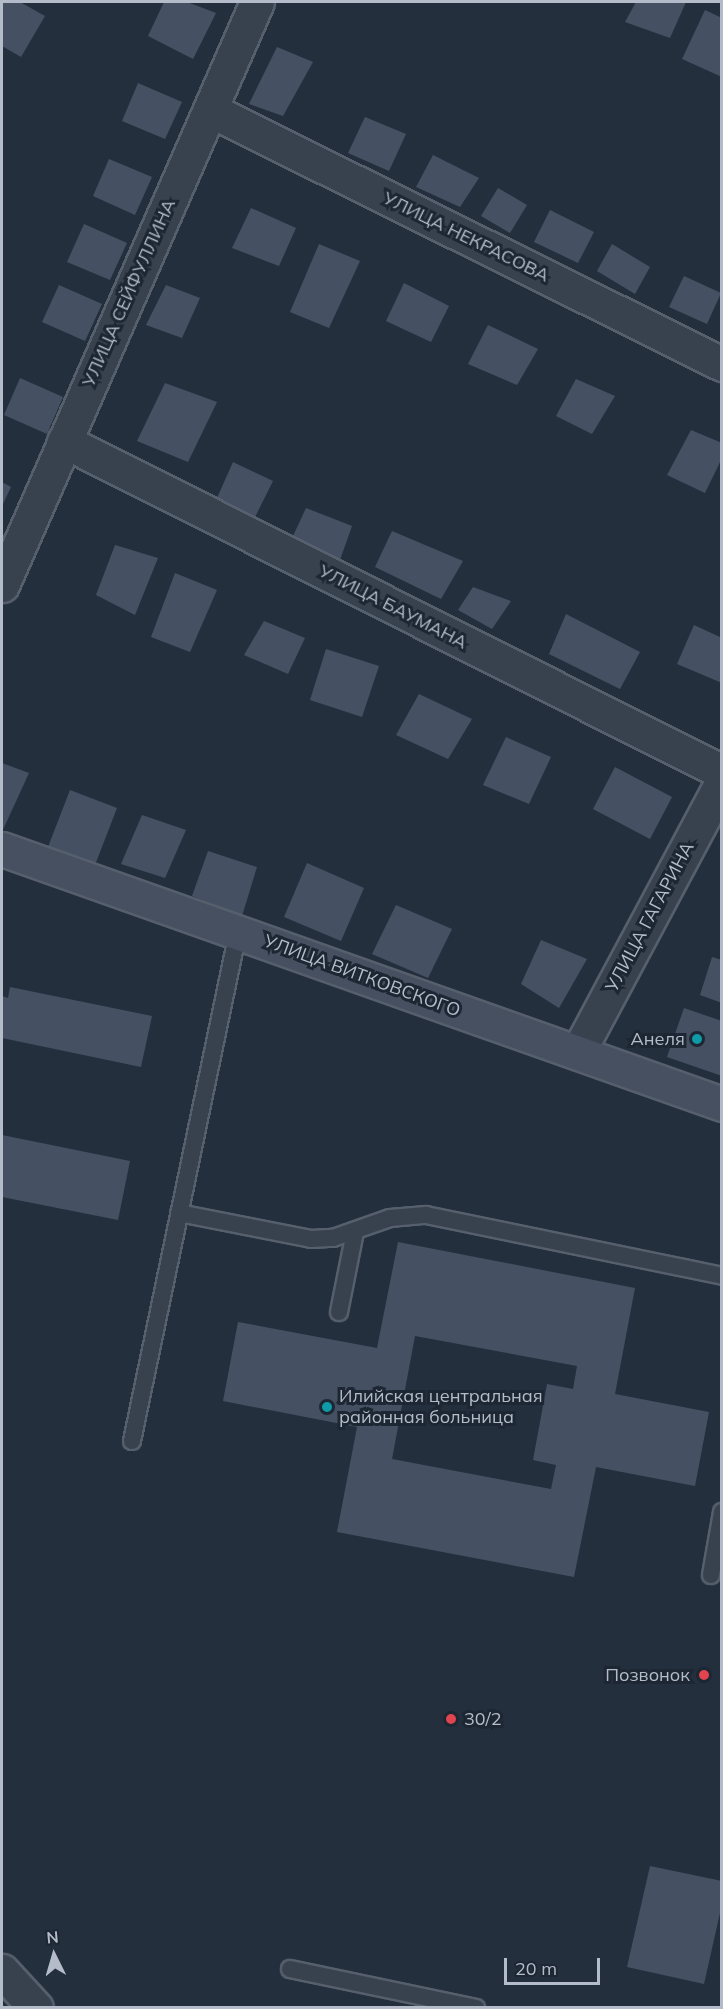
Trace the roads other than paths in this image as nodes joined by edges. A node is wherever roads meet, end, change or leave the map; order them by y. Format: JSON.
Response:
{"nodes":[{"id":1,"x":257,"y":2,"type":"edge"},
{"id":2,"x":210,"y":110,"type":"junction"},
{"id":3,"x":722,"y":364,"type":"edge"},
{"id":4,"x":64,"y":441,"type":"junction"},
{"id":5,"x":2,"y":585,"type":"edge"},
{"id":6,"x":722,"y":772,"type":"edge"},
{"id":7,"x":722,"y":782,"type":"edge"},
{"id":8,"x":2,"y":849,"type":"edge"},
{"id":9,"x":238,"y":932,"type":"junction"},
{"id":10,"x":578,"y":1052,"type":"junction"},
{"id":11,"x":722,"y":1104,"type":"edge"},
{"id":12,"x":179,"y":1214,"type":"junction"},
{"id":13,"x":355,"y":1232,"type":"junction"},
{"id":14,"x":722,"y":1276,"type":"edge"},
{"id":15,"x":339,"y":1312,"type":"dead end"},
{"id":16,"x":132,"y":1441,"type":"dead end"},
{"id":17,"x":722,"y":1512,"type":"edge"},
{"id":18,"x":711,"y":1575,"type":"dead end"},
{"id":19,"x":290,"y":1969,"type":"dead end"},
{"id":20,"x":2,"y":1971,"type":"edge"},
{"id":21,"x":36,"y":2007,"type":"edge"},
{"id":22,"x":476,"y":2007,"type":"edge"}],
"edges":[{"from":1,"to":2,"type":"street","name":"УЛИЦА СЕЙФУЛЛИНА"},
{"from":2,"to":3,"type":"street","name":"УЛИЦА НЕКРАСОВА"},
{"from":2,"to":4,"type":"street","name":"УЛИЦА СЕЙФУЛЛИНА"},
{"from":4,"to":5,"type":"street","name":"УЛИЦА СЕЙФУЛЛИНА"},
{"from":4,"to":6,"type":"street","name":"УЛИЦА БАУМАНА"},
{"from":7,"to":10,"type":"street","name":"УЛИЦА ГАГАРИНА"},
{"from":8,"to":9,"type":"street","name":"УЛИЦА ВИТКОВСКОГО"},
{"from":9,"to":10,"type":"street","name":"УЛИЦА ВИТКОВСКОГО"},
{"from":9,"to":12,"type":"lane"},
{"from":10,"to":11,"type":"street","name":"УЛИЦА ВИТКОВСКОГО"},
{"from":12,"to":13,"type":"lane"},
{"from":12,"to":16,"type":"lane"},
{"from":13,"to":14,"type":"lane"},
{"from":13,"to":15,"type":"lane"},
{"from":17,"to":18,"type":"lane"},
{"from":19,"to":22,"type":"lane"},
{"from":20,"to":21,"type":"street"}]}
